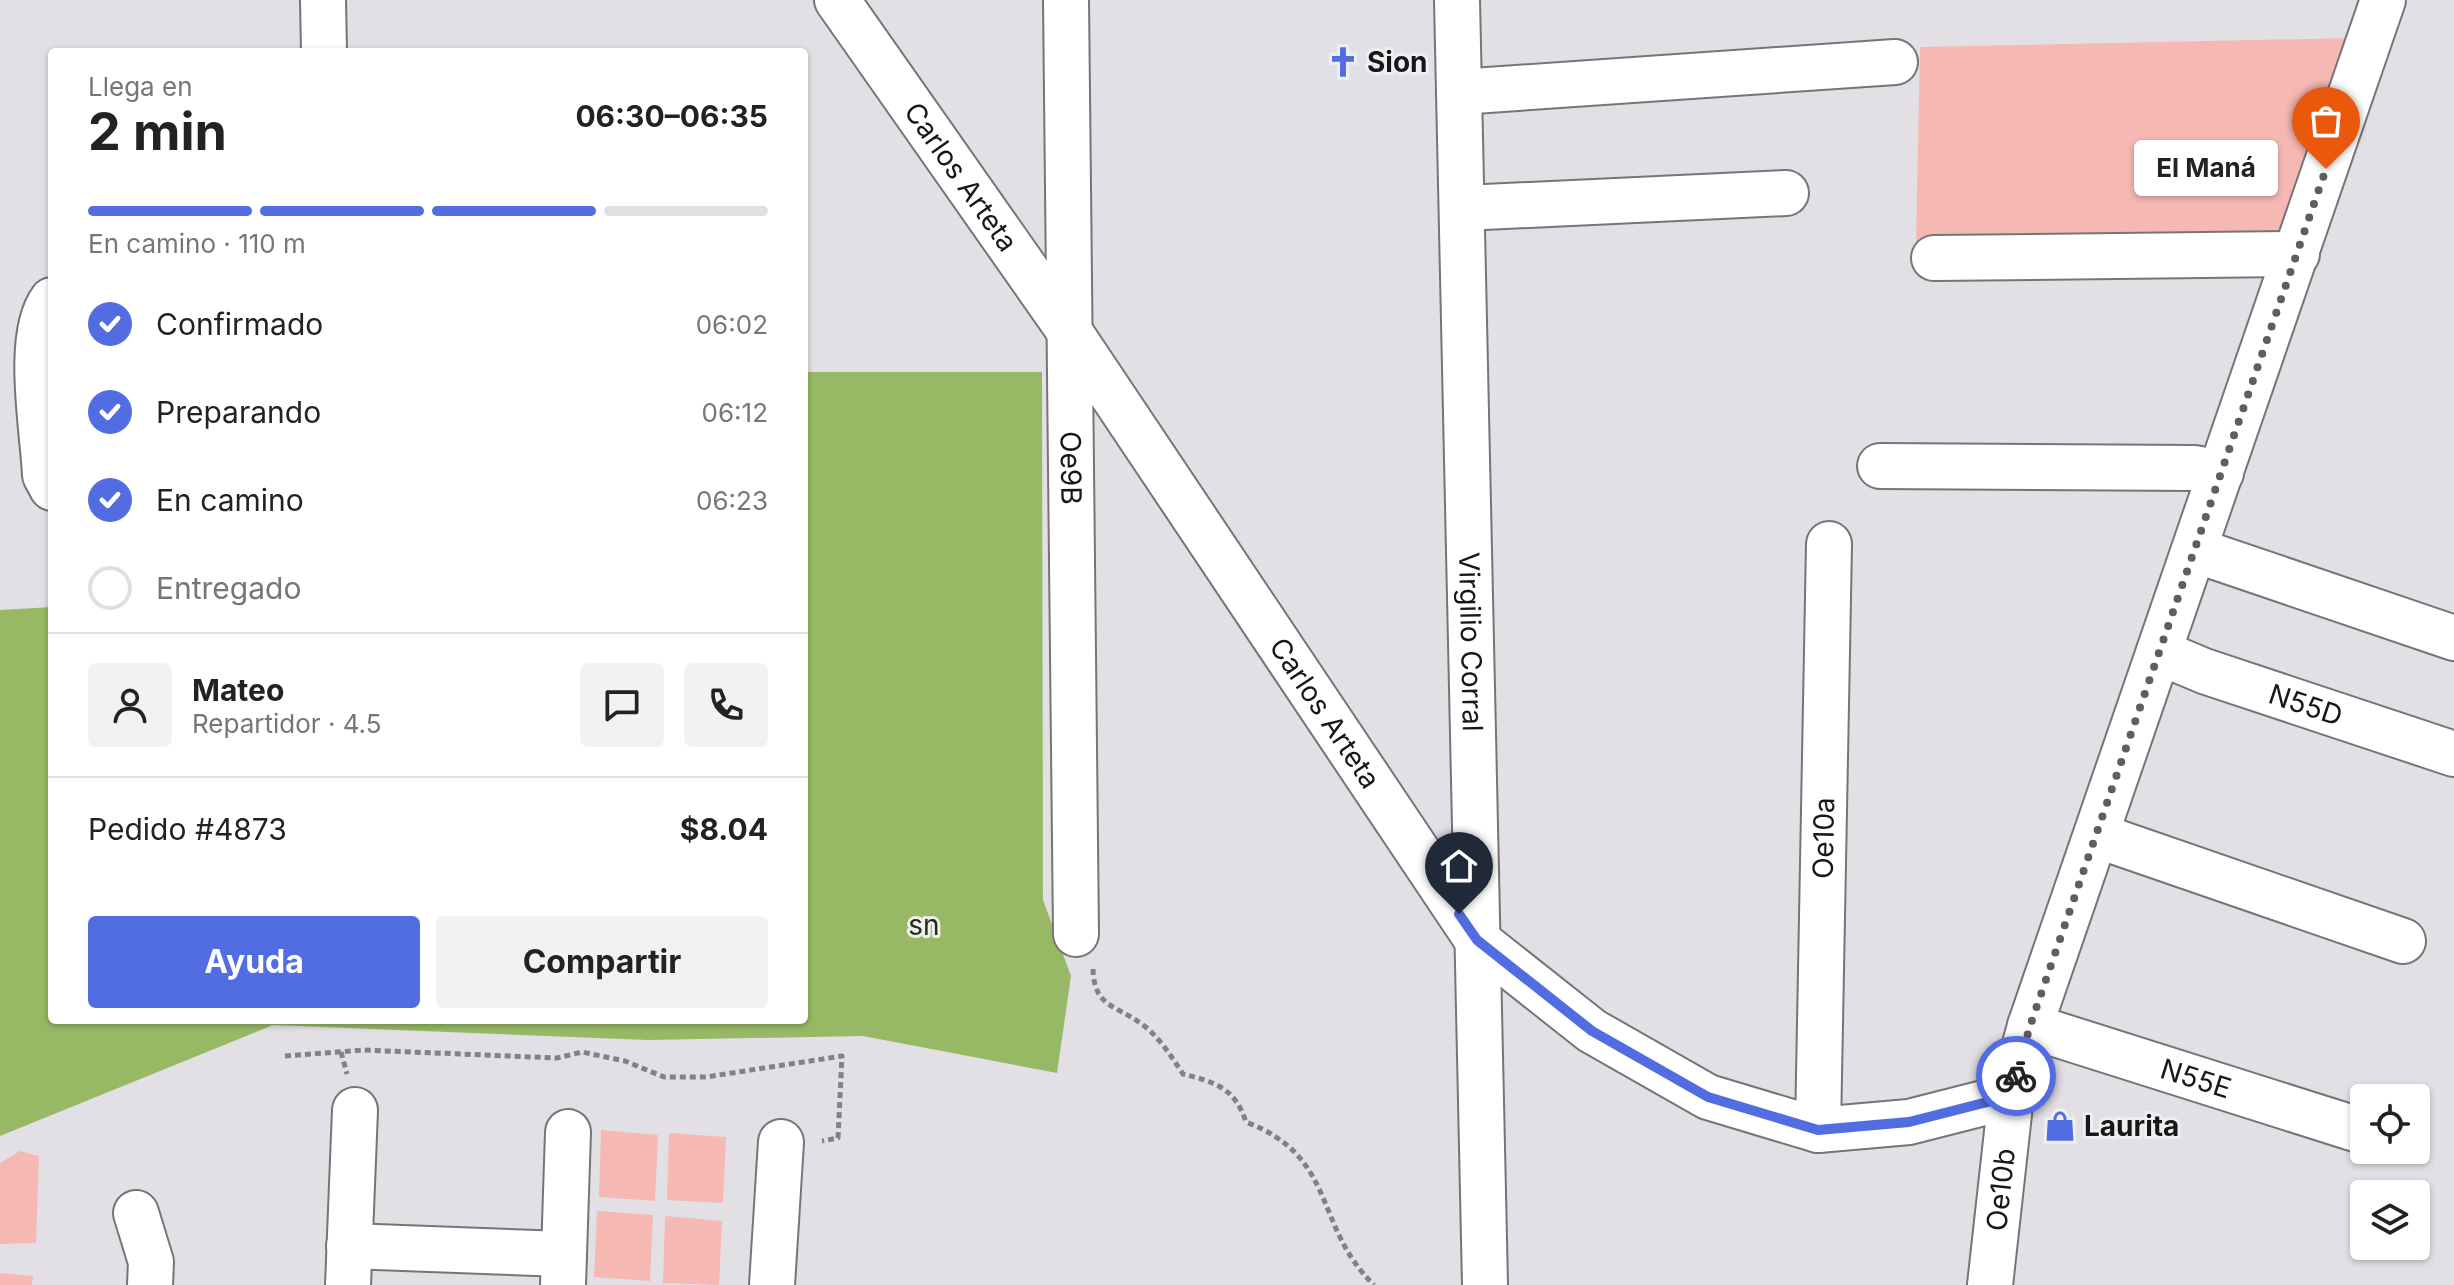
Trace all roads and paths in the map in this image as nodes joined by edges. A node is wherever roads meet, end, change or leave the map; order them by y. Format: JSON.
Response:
{"nodes":[{"id":1,"x":323,"y":0,"type":"edge"},
{"id":2,"x":837,"y":0,"type":"edge"},
{"id":3,"x":1066,"y":0,"type":"edge"},
{"id":4,"x":1457,"y":0,"type":"edge"},
{"id":5,"x":2383,"y":0,"type":"edge"},
{"id":6,"x":324,"y":48,"type":"edge"},
{"id":7,"x":1895,"y":62,"type":"dead end"},
{"id":8,"x":1459,"y":92,"type":"junction"},
{"id":9,"x":1786,"y":193,"type":"dead end"},
{"id":10,"x":1463,"y":208,"type":"junction"},
{"id":11,"x":2297,"y":254,"type":"junction"},
{"id":12,"x":1934,"y":258,"type":"dead end"},
{"id":13,"x":48,"y":308,"type":"edge"},
{"id":14,"x":1072,"y":335,"type":"junction"},
{"id":15,"x":1880,"y":466,"type":"dead end"},
{"id":16,"x":2221,"y":473,"type":"junction"},
{"id":17,"x":48,"y":481,"type":"edge"},
{"id":18,"x":1829,"y":544,"type":"dead end"},
{"id":19,"x":2195,"y":550,"type":"junction"},
{"id":20,"x":2454,"y":638,"type":"edge"},
{"id":21,"x":2159,"y":652,"type":"junction"},
{"id":22,"x":2454,"y":754,"type":"edge"},
{"id":23,"x":2096,"y":835,"type":"junction"},
{"id":24,"x":1076,"y":934,"type":"joint"},
{"id":25,"x":1477,"y":940,"type":"junction"},
{"id":26,"x":2403,"y":941,"type":"dead end"},
{"id":27,"x":2030,"y":1026,"type":"junction"},
{"id":28,"x":285,"y":1056,"type":"dead end"},
{"id":29,"x":2011,"y":1096,"type":"junction"},
{"id":30,"x":355,"y":1110,"type":"dead end"},
{"id":31,"x":2350,"y":1127,"type":"edge"},
{"id":32,"x":1818,"y":1130,"type":"junction"},
{"id":33,"x":568,"y":1132,"type":"dead end"},
{"id":34,"x":838,"y":1138,"type":"dead end"},
{"id":35,"x":781,"y":1142,"type":"dead end"},
{"id":36,"x":136,"y":1213,"type":"dead end"},
{"id":37,"x":349,"y":1265,"type":"edge"},
{"id":38,"x":564,"y":1269,"type":"edge"},
{"id":39,"x":150,"y":1285,"type":"edge"},
{"id":40,"x":772,"y":1285,"type":"edge"},
{"id":41,"x":1374,"y":1285,"type":"edge"},
{"id":42,"x":1485,"y":1285,"type":"edge"},
{"id":43,"x":1990,"y":1285,"type":"edge"}],
"edges":[{"from":1,"to":6,"type":"street"},
{"from":2,"to":14,"type":"street","name":"Carlos Arteta"},
{"from":3,"to":14,"type":"street","name":"Oe9B"},
{"from":4,"to":8,"type":"street","name":"Virgilio Corral"},
{"from":5,"to":11,"type":"street","name":"Oe10b"},
{"from":7,"to":8,"type":"street"},
{"from":8,"to":10,"type":"street","name":"Virgilio Corral"},
{"from":9,"to":10,"type":"street"},
{"from":10,"to":25,"type":"street","name":"Virgilio Corral"},
{"from":11,"to":12,"type":"street"},
{"from":11,"to":16,"type":"street","name":"Oe10b"},
{"from":13,"to":17,"type":"street"},
{"from":14,"to":24,"type":"street","name":"Oe9B"},
{"from":14,"to":25,"type":"street","name":"Carlos Arteta"},
{"from":15,"to":16,"type":"street"},
{"from":16,"to":19,"type":"street","name":"Oe10b"},
{"from":18,"to":32,"type":"street","name":"Oe10a"},
{"from":19,"to":20,"type":"street"},
{"from":19,"to":21,"type":"street","name":"Oe10b"},
{"from":21,"to":22,"type":"street","name":"N55D"},
{"from":21,"to":23,"type":"street","name":"Oe10b"},
{"from":23,"to":26,"type":"street"},
{"from":23,"to":27,"type":"street","name":"Oe10b"},
{"from":24,"to":41,"type":"path"},
{"from":25,"to":32,"type":"street","name":"Carlos Arteta"},
{"from":25,"to":42,"type":"street","name":"Virgilio Corral"},
{"from":27,"to":29,"type":"street","name":"Oe10b"},
{"from":27,"to":31,"type":"street","name":"N55E"},
{"from":28,"to":34,"type":"path"},
{"from":29,"to":32,"type":"street","name":"Carlos Arteta"},
{"from":29,"to":43,"type":"street","name":"Oe10b"},
{"from":30,"to":37,"type":"street"},
{"from":33,"to":38,"type":"street"},
{"from":35,"to":40,"type":"street"},
{"from":36,"to":39,"type":"street"},
{"from":37,"to":38,"type":"street"}]}
